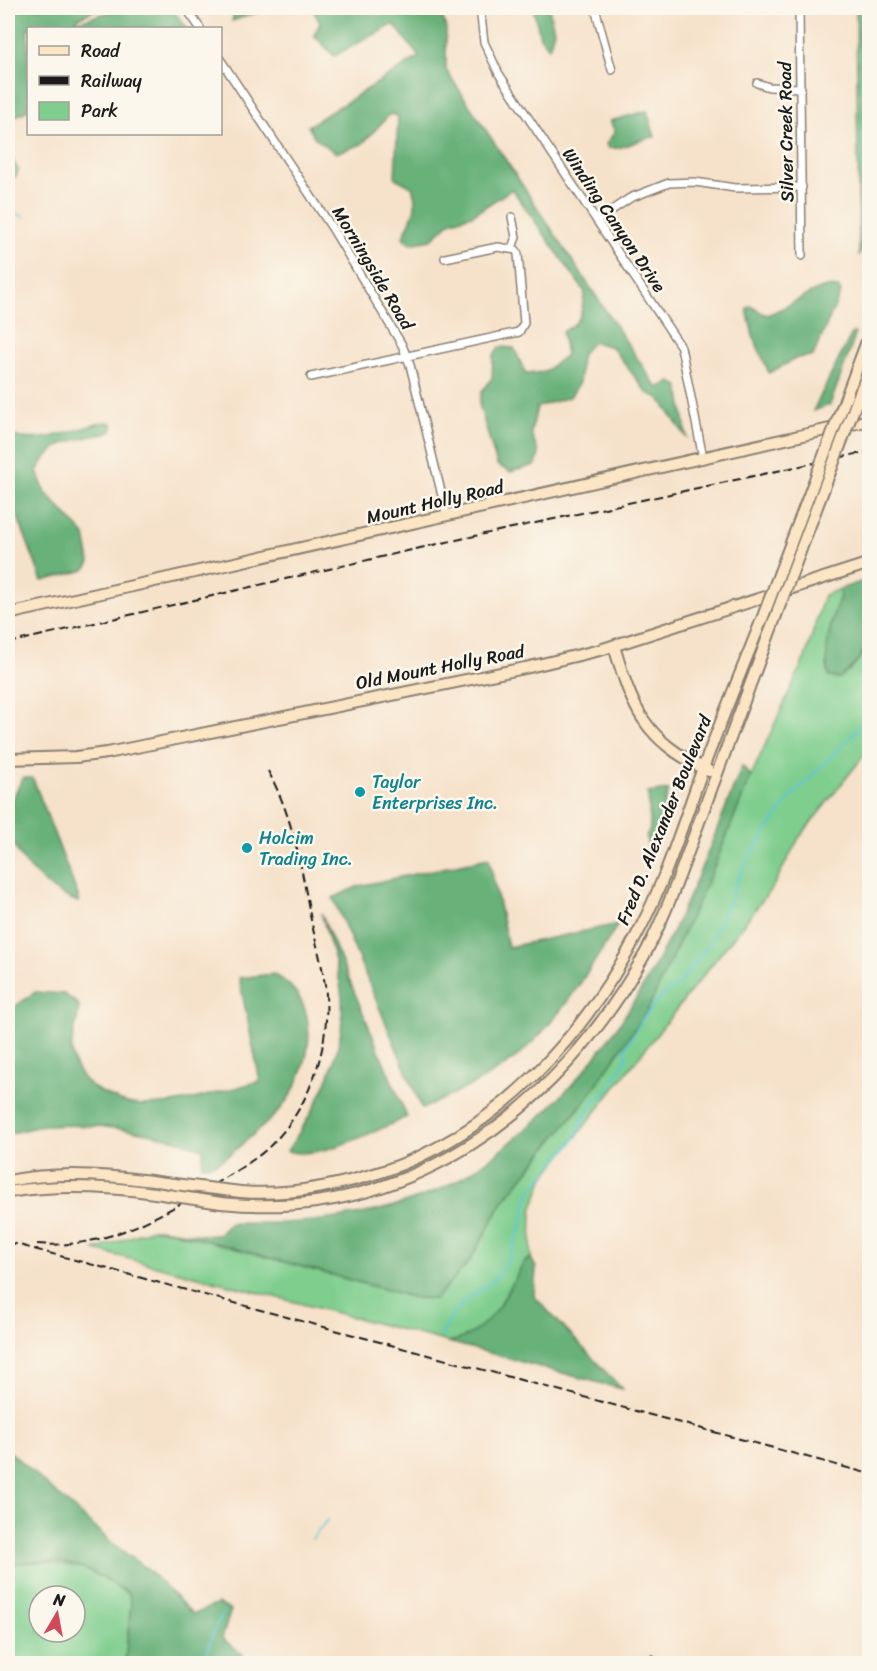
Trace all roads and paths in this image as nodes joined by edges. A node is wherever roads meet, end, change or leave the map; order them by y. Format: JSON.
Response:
{"nodes":[{"id":1,"x":186,"y":8,"type":"edge"},
{"id":2,"x":480,"y":8,"type":"edge"},
{"id":3,"x":595,"y":8,"type":"edge"},
{"id":4,"x":799,"y":8,"type":"edge"},
{"id":5,"x":199,"y":27,"type":"edge"},
{"id":6,"x":222,"y":62,"type":"edge"},
{"id":7,"x":612,"y":70,"type":"dead end"},
{"id":8,"x":757,"y":83,"type":"dead end"},
{"id":9,"x":801,"y":88,"type":"junction"},
{"id":10,"x":802,"y":187,"type":"junction"},
{"id":11,"x":512,"y":216,"type":"dead end"},
{"id":12,"x":597,"y":220,"type":"junction"},
{"id":13,"x":512,"y":248,"type":"junction"},
{"id":14,"x":802,"y":256,"type":"dead end"},
{"id":15,"x":445,"y":258,"type":"dead end"},
{"id":16,"x":870,"y":333,"type":"edge"},
{"id":17,"x":407,"y":357,"type":"junction"},
{"id":18,"x":870,"y":368,"type":"edge"},
{"id":19,"x":311,"y":377,"type":"dead end"},
{"id":20,"x":870,"y":420,"type":"edge"},
{"id":21,"x":703,"y":458,"type":"junction"},
{"id":22,"x":447,"y":516,"type":"junction"},
{"id":23,"x":870,"y":563,"type":"edge"},
{"id":24,"x":8,"y":614,"type":"edge"},
{"id":25,"x":614,"y":646,"type":"junction"},
{"id":26,"x":8,"y":759,"type":"edge"},
{"id":27,"x":703,"y":768,"type":"junction"},
{"id":28,"x":717,"y":775,"type":"junction"},
{"id":29,"x":8,"y":1181,"type":"edge"},
{"id":30,"x":8,"y":1192,"type":"edge"}],
"edges":[{"from":1,"to":5,"type":"street"},
{"from":2,"to":12,"type":"street","name":"Winding Canyon Drive"},
{"from":3,"to":7,"type":"street"},
{"from":4,"to":9,"type":"street","name":"Silver Creek Road"},
{"from":6,"to":17,"type":"street","name":"Morningside Road"},
{"from":8,"to":9,"type":"street"},
{"from":9,"to":10,"type":"street","name":"Silver Creek Road"},
{"from":10,"to":12,"type":"street"},
{"from":10,"to":14,"type":"street","name":"Silver Creek Road"},
{"from":11,"to":13,"type":"street"},
{"from":12,"to":21,"type":"street","name":"Winding Canyon Drive"},
{"from":13,"to":15,"type":"street"},
{"from":13,"to":17,"type":"street"},
{"from":16,"to":27,"type":"main road","name":"Fred D. Alexander Boulevard","bridge":true},
{"from":17,"to":19,"type":"street"},
{"from":17,"to":22,"type":"street","name":"Morningside Road"},
{"from":18,"to":28,"type":"main road","name":"Fred D. Alexander Boulevard","bridge":true},
{"from":20,"to":21,"type":"main road","name":"Mount Holly Road"},
{"from":21,"to":22,"type":"main road","name":"Mount Holly Road"},
{"from":22,"to":24,"type":"main road","name":"Mount Holly Road"},
{"from":23,"to":25,"type":"main road","name":"Old Mount Holly Road"},
{"from":25,"to":26,"type":"main road","name":"Old Mount Holly Road"},
{"from":25,"to":27,"type":"main road"},
{"from":27,"to":28,"type":"main road"},
{"from":27,"to":29,"type":"main road","name":"Fred D. Alexander Boulevard","bridge":true},
{"from":28,"to":30,"type":"main road","name":"Fred D. Alexander Boulevard","bridge":true}]}
